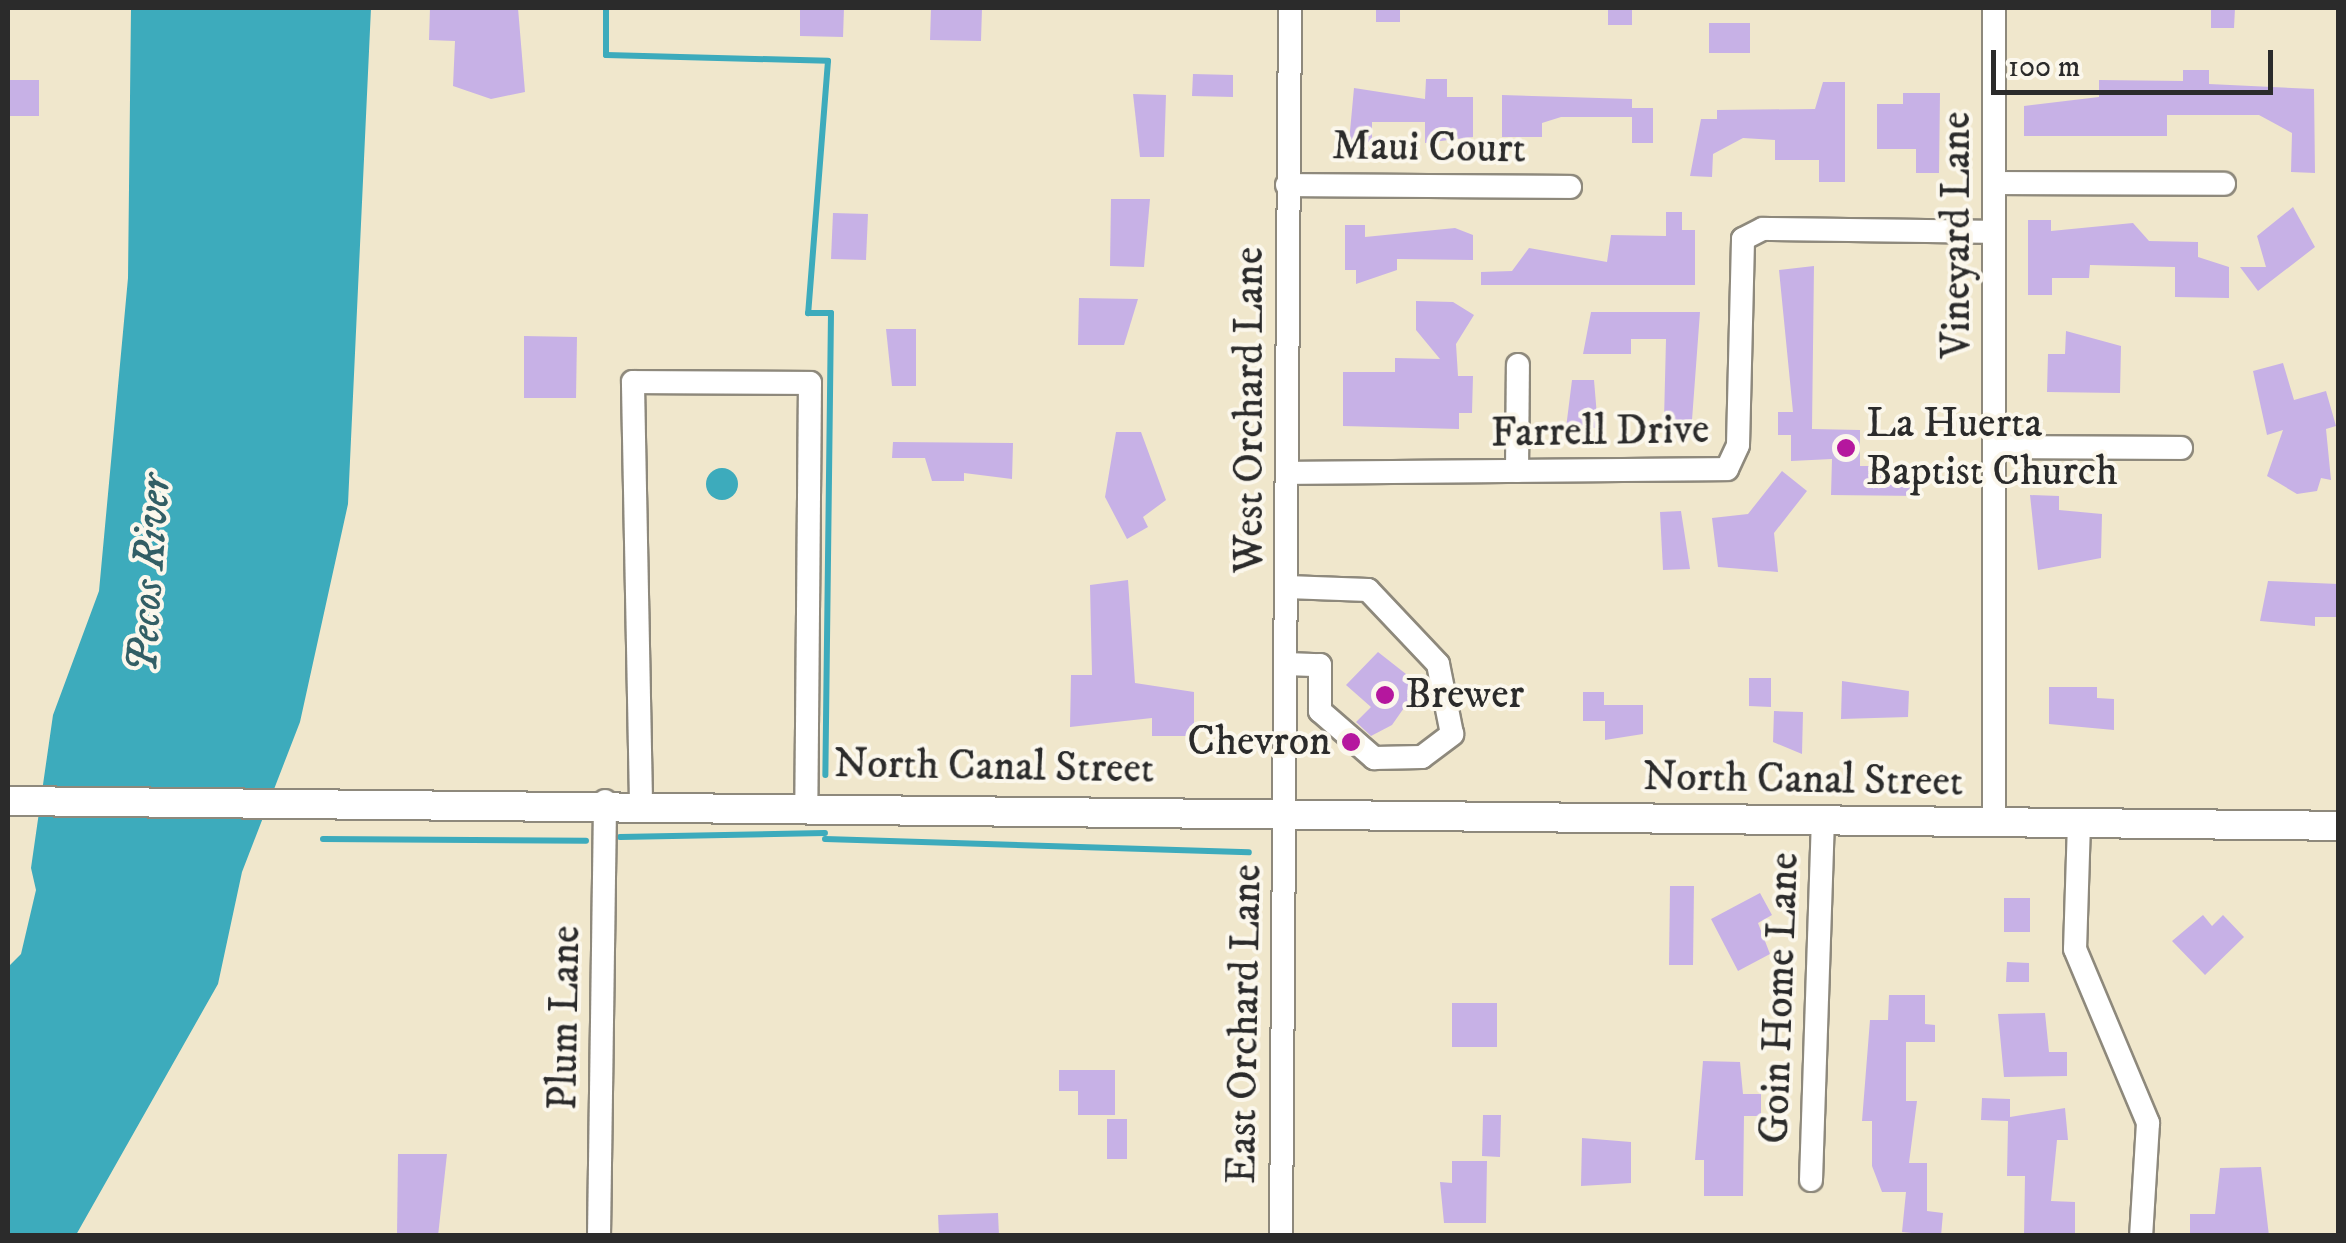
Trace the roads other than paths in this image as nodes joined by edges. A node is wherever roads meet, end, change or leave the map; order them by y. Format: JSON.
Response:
{"nodes":[{"id":1,"x":1290,"y":8,"type":"edge"},
{"id":2,"x":1994,"y":8,"type":"edge"},
{"id":3,"x":1994,"y":183,"type":"junction"},
{"id":4,"x":2224,"y":184,"type":"dead end"},
{"id":5,"x":1288,"y":185,"type":"junction"},
{"id":6,"x":1570,"y":187,"type":"dead end"},
{"id":7,"x":1993,"y":232,"type":"junction"},
{"id":8,"x":1518,"y":365,"type":"dead end"},
{"id":9,"x":1996,"y":447,"type":"junction"},
{"id":10,"x":2181,"y":448,"type":"dead end"},
{"id":11,"x":1517,"y":471,"type":"junction"},
{"id":12,"x":1288,"y":474,"type":"junction"},
{"id":13,"x":1286,"y":587,"type":"junction"},
{"id":14,"x":1286,"y":664,"type":"junction"},
{"id":15,"x":8,"y":801,"type":"edge"},
{"id":16,"x":605,"y":802,"type":"junction"},
{"id":17,"x":642,"y":802,"type":"junction"},
{"id":18,"x":806,"y":804,"type":"junction"},
{"id":19,"x":1285,"y":812,"type":"junction"},
{"id":20,"x":1823,"y":820,"type":"junction"},
{"id":21,"x":1994,"y":822,"type":"junction"},
{"id":22,"x":2079,"y":823,"type":"junction"},
{"id":23,"x":2338,"y":826,"type":"edge"},
{"id":24,"x":1812,"y":1180,"type":"dead end"},
{"id":25,"x":599,"y":1236,"type":"edge"},
{"id":26,"x":1280,"y":1236,"type":"edge"},
{"id":27,"x":2141,"y":1236,"type":"edge"}],
"edges":[{"from":1,"to":5,"type":"street","name":"West Orchard Lane"},
{"from":2,"to":3,"type":"street","name":"Vineyard Lane"},
{"from":3,"to":4,"type":"street"},
{"from":3,"to":7,"type":"street","name":"Vineyard Lane"},
{"from":5,"to":6,"type":"street","name":"Maui Court"},
{"from":5,"to":12,"type":"street","name":"West Orchard Lane"},
{"from":7,"to":9,"type":"street","name":"Vineyard Lane"},
{"from":7,"to":11,"type":"street","name":"Farrell Drive"},
{"from":8,"to":11,"type":"street"},
{"from":9,"to":10,"type":"street"},
{"from":9,"to":21,"type":"street","name":"Vineyard Lane"},
{"from":11,"to":12,"type":"street","name":"Farrell Drive"},
{"from":12,"to":13,"type":"street","name":"West Orchard Lane"},
{"from":13,"to":14,"type":"street","name":"West Orchard Lane"},
{"from":13,"to":14,"type":"street"},
{"from":14,"to":19,"type":"street","name":"West Orchard Lane"},
{"from":15,"to":16,"type":"main road","name":"North Canal Street"},
{"from":16,"to":17,"type":"main road","name":"North Canal Street"},
{"from":16,"to":25,"type":"street","name":"Plum Lane"},
{"from":17,"to":18,"type":"main road","name":"North Canal Street"},
{"from":17,"to":18,"type":"street"},
{"from":18,"to":19,"type":"main road","name":"North Canal Street"},
{"from":19,"to":20,"type":"main road","name":"North Canal Street"},
{"from":19,"to":26,"type":"street","name":"East Orchard Lane"},
{"from":20,"to":21,"type":"main road","name":"North Canal Street"},
{"from":20,"to":24,"type":"street","name":"Goin Home Lane"},
{"from":21,"to":22,"type":"main road","name":"North Canal Street"},
{"from":22,"to":23,"type":"main road","name":"North Canal Street"},
{"from":22,"to":27,"type":"street"}]}
